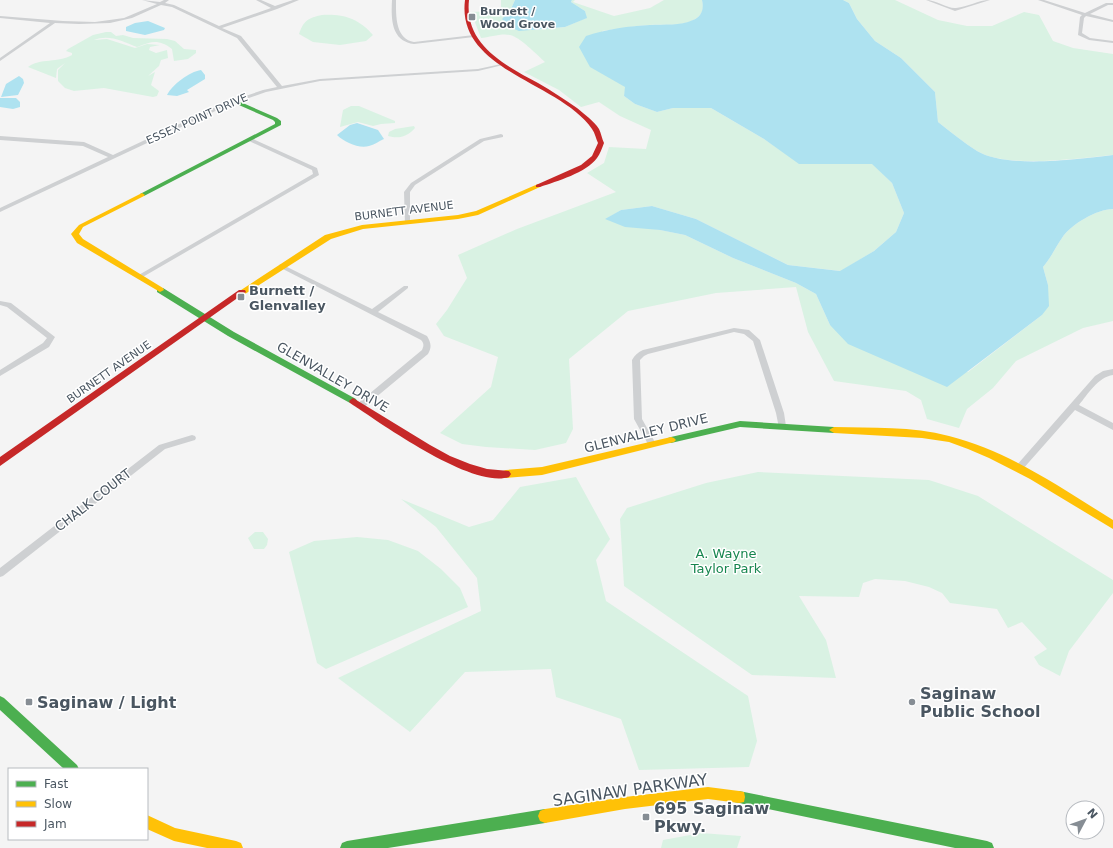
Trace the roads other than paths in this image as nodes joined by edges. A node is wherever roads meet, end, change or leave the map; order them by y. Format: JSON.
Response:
{"nodes":[{"id":1,"x":144,"y":0,"type":"edge"},
{"id":2,"x":167,"y":0,"type":"edge"},
{"id":3,"x":258,"y":0,"type":"edge"},
{"id":4,"x":297,"y":0,"type":"edge"},
{"id":5,"x":394,"y":0,"type":"edge"},
{"id":6,"x":467,"y":0,"type":"edge"},
{"id":7,"x":928,"y":0,"type":"edge"},
{"id":8,"x":988,"y":0,"type":"edge"},
{"id":9,"x":1040,"y":0,"type":"edge"},
{"id":10,"x":162,"y":3,"type":"junction"},
{"id":11,"x":1113,"y":4,"type":"edge"},
{"id":12,"x":276,"y":8,"type":"junction"},
{"id":13,"x":1084,"y":15,"type":"junction"},
{"id":14,"x":1,"y":18,"type":"edge"},
{"id":15,"x":55,"y":21,"type":"junction"},
{"id":16,"x":1113,"y":21,"type":"edge"},
{"id":17,"x":220,"y":27,"type":"junction"},
{"id":18,"x":474,"y":36,"type":"junction"},
{"id":19,"x":1113,"y":42,"type":"edge"},
{"id":20,"x":0,"y":60,"type":"edge"},
{"id":21,"x":501,"y":65,"type":"junction"},
{"id":22,"x":280,"y":87,"type":"junction"},
{"id":23,"x":234,"y":101,"type":"junction"},
{"id":24,"x":501,"y":136,"type":"dead end"},
{"id":25,"x":0,"y":138,"type":"edge"},
{"id":26,"x":251,"y":140,"type":"junction"},
{"id":27,"x":112,"y":157,"type":"junction"},
{"id":28,"x":0,"y":210,"type":"edge"},
{"id":29,"x":407,"y":222,"type":"junction"},
{"id":30,"x":281,"y":266,"type":"junction"},
{"id":31,"x":140,"y":277,"type":"junction"},
{"id":32,"x":406,"y":287,"type":"dead end"},
{"id":33,"x":0,"y":303,"type":"edge"},
{"id":34,"x":373,"y":312,"type":"junction"},
{"id":35,"x":205,"y":317,"type":"junction"},
{"id":36,"x":1113,"y":372,"type":"edge"},
{"id":37,"x":0,"y":373,"type":"edge"},
{"id":38,"x":1073,"y":405,"type":"junction"},
{"id":39,"x":360,"y":406,"type":"junction"},
{"id":40,"x":782,"y":426,"type":"junction"},
{"id":41,"x":1113,"y":427,"type":"edge"},
{"id":42,"x":192,"y":438,"type":"dead end"},
{"id":43,"x":652,"y":444,"type":"junction"},
{"id":44,"x":0,"y":462,"type":"edge"},
{"id":45,"x":1019,"y":468,"type":"junction"},
{"id":46,"x":1113,"y":525,"type":"edge"},
{"id":47,"x":0,"y":573,"type":"edge"},
{"id":48,"x":1,"y":705,"type":"edge"},
{"id":49,"x":73,"y":768,"type":"edge"},
{"id":50,"x":148,"y":822,"type":"edge"},
{"id":51,"x":950,"y":844,"type":"edge"},
{"id":52,"x":236,"y":848,"type":"edge"},
{"id":53,"x":347,"y":848,"type":"edge"},
{"id":54,"x":987,"y":848,"type":"edge"}],
"edges":[{"from":1,"to":10,"type":"street"},
{"from":2,"to":10,"type":"street"},
{"from":3,"to":12,"type":"street"},
{"from":4,"to":12,"type":"street"},
{"from":5,"to":18,"type":"street"},
{"from":6,"to":18,"type":"street","name":"BURNETT AVENUE"},
{"from":7,"to":8,"type":"street"},
{"from":9,"to":13,"type":"street"},
{"from":10,"to":15,"type":"street"},
{"from":10,"to":17,"type":"street"},
{"from":11,"to":13,"type":"street"},
{"from":12,"to":17,"type":"street"},
{"from":13,"to":16,"type":"street"},
{"from":13,"to":19,"type":"street"},
{"from":14,"to":15,"type":"street"},
{"from":15,"to":20,"type":"street"},
{"from":17,"to":22,"type":"street"},
{"from":18,"to":21,"type":"street","name":"BURNETT AVENUE"},
{"from":21,"to":22,"type":"street","name":"ESSEX POINT DRIVE"},
{"from":21,"to":29,"type":"street","name":"BURNETT AVENUE"},
{"from":22,"to":23,"type":"street","name":"ESSEX POINT DRIVE"},
{"from":23,"to":26,"type":"street"},
{"from":23,"to":27,"type":"street","name":"ESSEX POINT DRIVE"},
{"from":24,"to":29,"type":"street"},
{"from":25,"to":27,"type":"street"},
{"from":26,"to":31,"type":"street","name":"GLENVALLEY DRIVE"},
{"from":26,"to":31,"type":"street"},
{"from":27,"to":28,"type":"street","name":"ESSEX POINT DRIVE"},
{"from":29,"to":30,"type":"street","name":"BURNETT AVENUE"},
{"from":30,"to":34,"type":"street"},
{"from":30,"to":35,"type":"street","name":"BURNETT AVENUE"},
{"from":31,"to":35,"type":"street","name":"GLENVALLEY DRIVE"},
{"from":32,"to":34,"type":"street"},
{"from":33,"to":37,"type":"street"},
{"from":34,"to":39,"type":"street"},
{"from":35,"to":39,"type":"street","name":"GLENVALLEY DRIVE"},
{"from":35,"to":44,"type":"street","name":"BURNETT AVENUE"},
{"from":36,"to":38,"type":"street"},
{"from":38,"to":41,"type":"street"},
{"from":38,"to":45,"type":"street"},
{"from":39,"to":43,"type":"street","name":"GLENVALLEY DRIVE"},
{"from":40,"to":43,"type":"street","name":"GLENVALLEY DRIVE"},
{"from":40,"to":43,"type":"street"},
{"from":40,"to":45,"type":"street","name":"GLENVALLEY DRIVE"},
{"from":42,"to":47,"type":"street","name":"CHALK COURT"},
{"from":45,"to":46,"type":"street","name":"GLENVALLEY DRIVE"},
{"from":48,"to":49,"type":"street"},
{"from":50,"to":52,"type":"street"},
{"from":51,"to":53,"type":"street","name":"SAGINAW PARKWAY"},
{"from":51,"to":54,"type":"street","name":"SAGINAW PARKWAY"}]}
